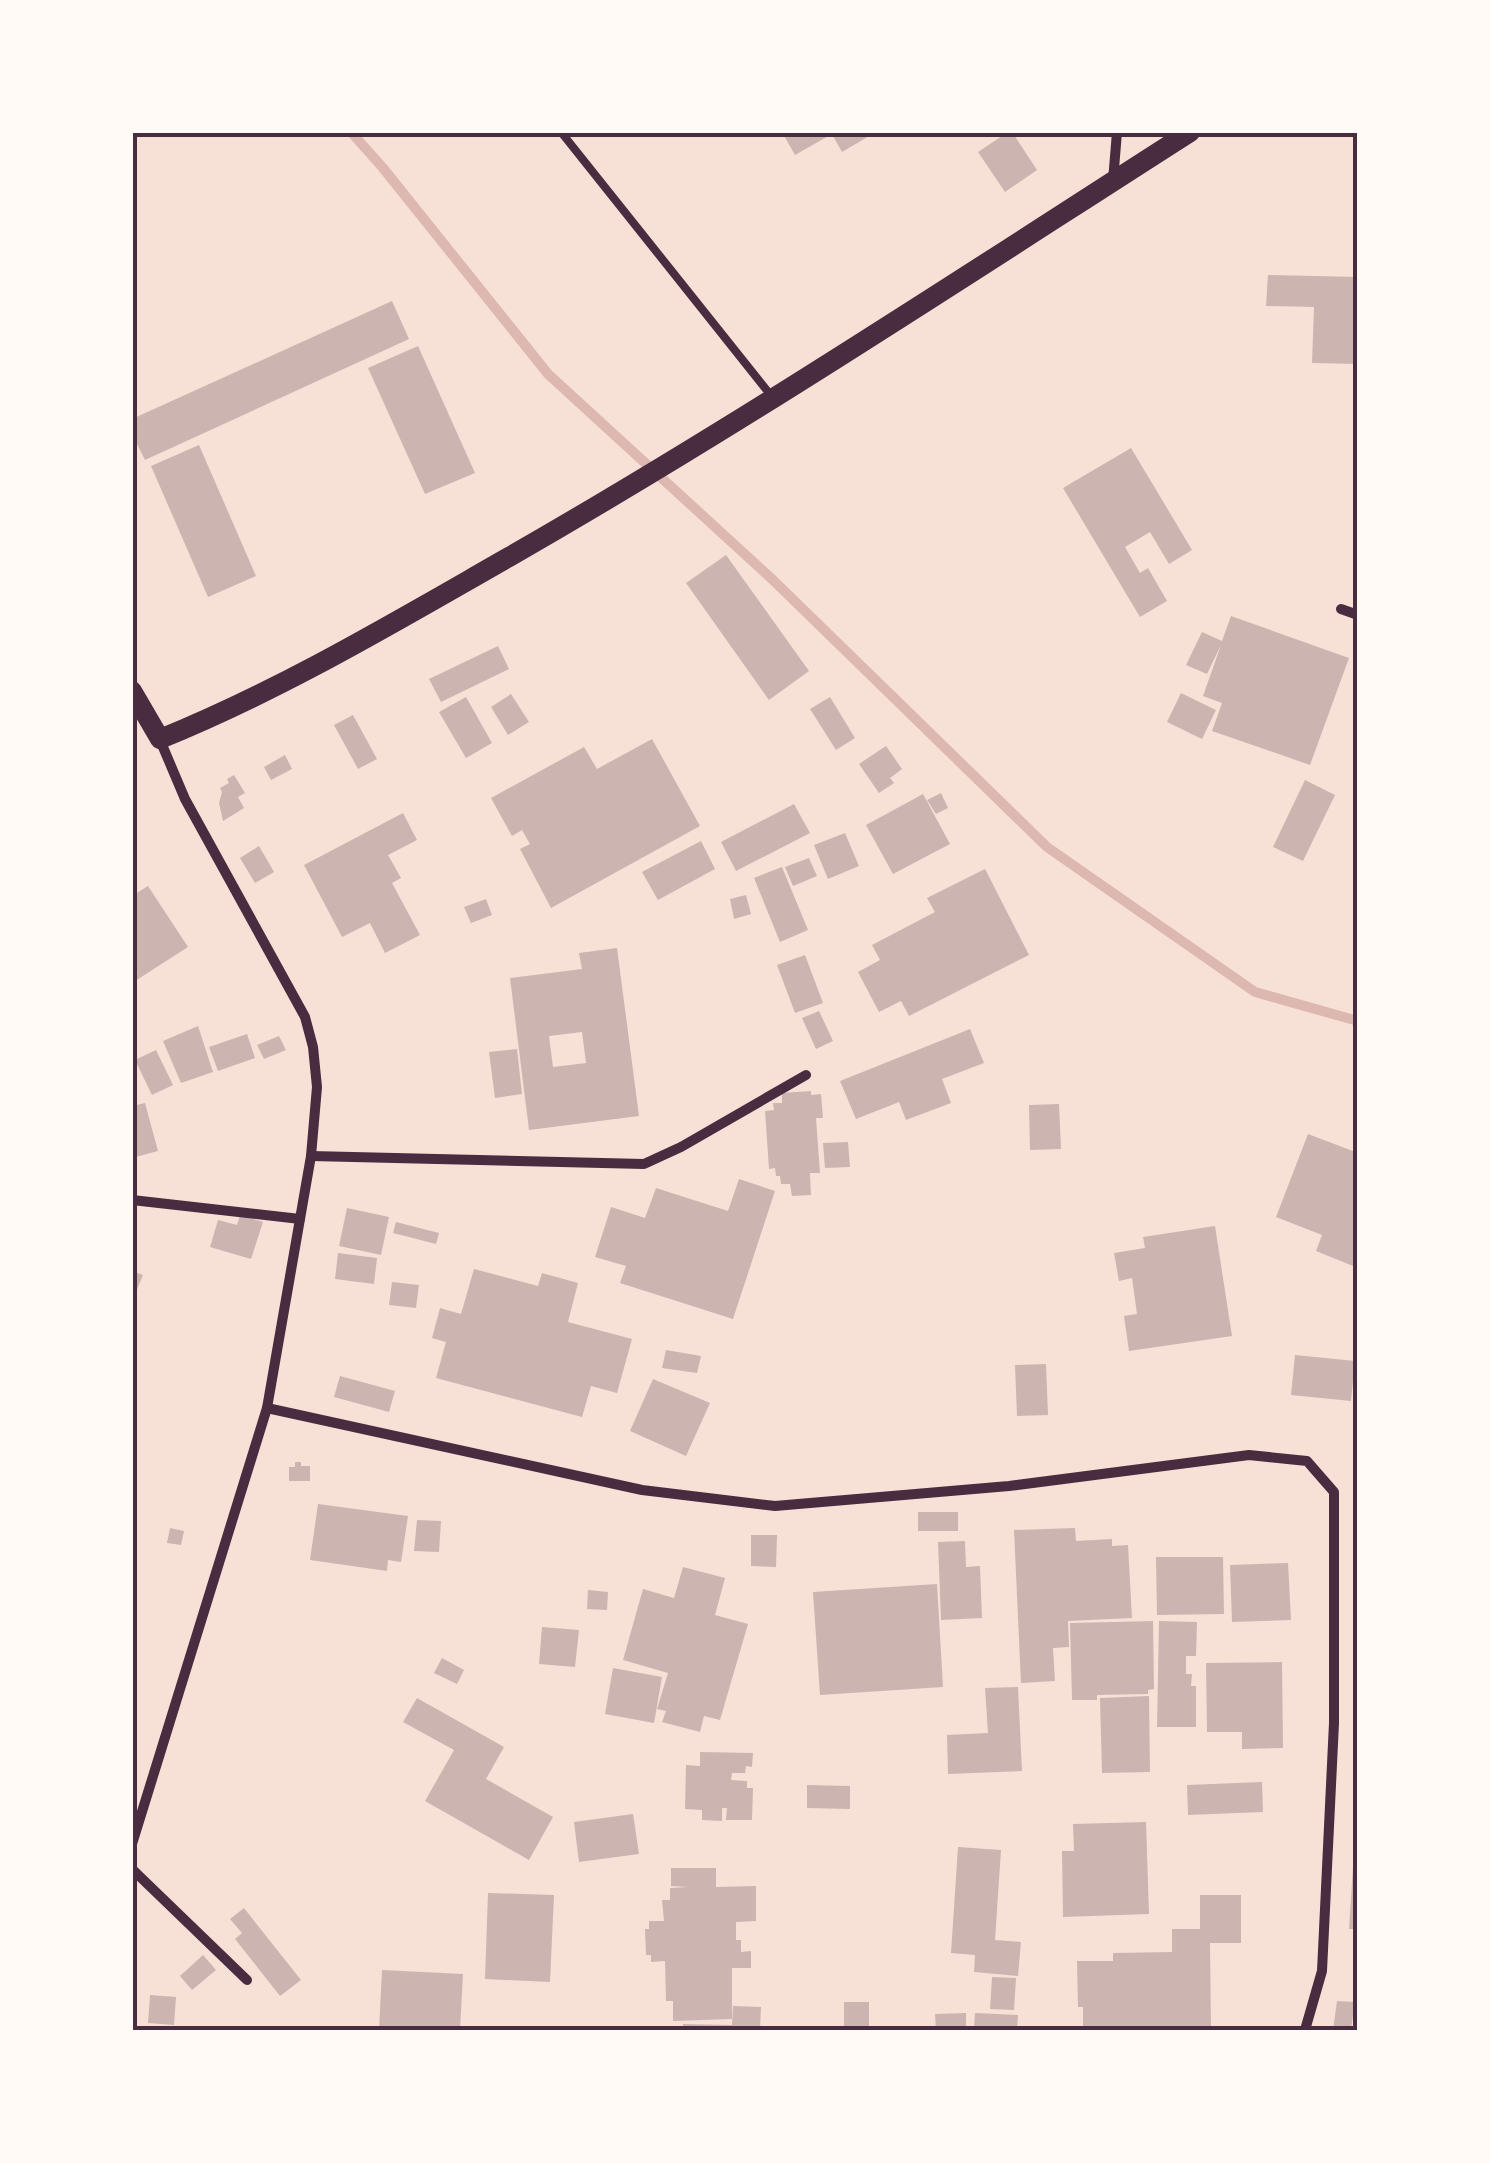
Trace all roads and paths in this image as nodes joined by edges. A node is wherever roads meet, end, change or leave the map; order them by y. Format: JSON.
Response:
{"nodes":[{"id":1,"x":561,"y":132,"type":"edge"},
{"id":2,"x":1117,"y":132,"type":"edge"},
{"id":3,"x":1190,"y":132,"type":"edge"},
{"id":4,"x":1114,"y":182,"type":"junction"},
{"id":5,"x":773,"y":398,"type":"junction"},
{"id":6,"x":1342,"y":609,"type":"dead end"},
{"id":7,"x":1358,"y":615,"type":"edge"},
{"id":8,"x":132,"y":692,"type":"edge"},
{"id":9,"x":160,"y":739,"type":"junction"},
{"id":10,"x":806,"y":1075,"type":"dead end"},
{"id":11,"x":311,"y":1156,"type":"junction"},
{"id":12,"x":132,"y":1200,"type":"edge"},
{"id":13,"x":300,"y":1219,"type":"junction"},
{"id":14,"x":266,"y":1408,"type":"junction"},
{"id":15,"x":132,"y":1844,"type":"edge"},
{"id":16,"x":132,"y":1869,"type":"edge"},
{"id":17,"x":247,"y":1980,"type":"dead end"},
{"id":18,"x":1305,"y":2030,"type":"edge"}],
"edges":[{"from":1,"to":5,"type":"lane"},
{"from":2,"to":4,"type":"street"},
{"from":3,"to":4,"type":"main road"},
{"from":4,"to":5,"type":"main road"},
{"from":5,"to":9,"type":"main road"},
{"from":6,"to":7,"type":"street"},
{"from":8,"to":9,"type":"main road"},
{"from":9,"to":11,"type":"street"},
{"from":10,"to":11,"type":"street"},
{"from":11,"to":13,"type":"street"},
{"from":12,"to":13,"type":"street"},
{"from":13,"to":14,"type":"street"},
{"from":14,"to":15,"type":"street"},
{"from":14,"to":18,"type":"street"},
{"from":16,"to":17,"type":"street"}]}
